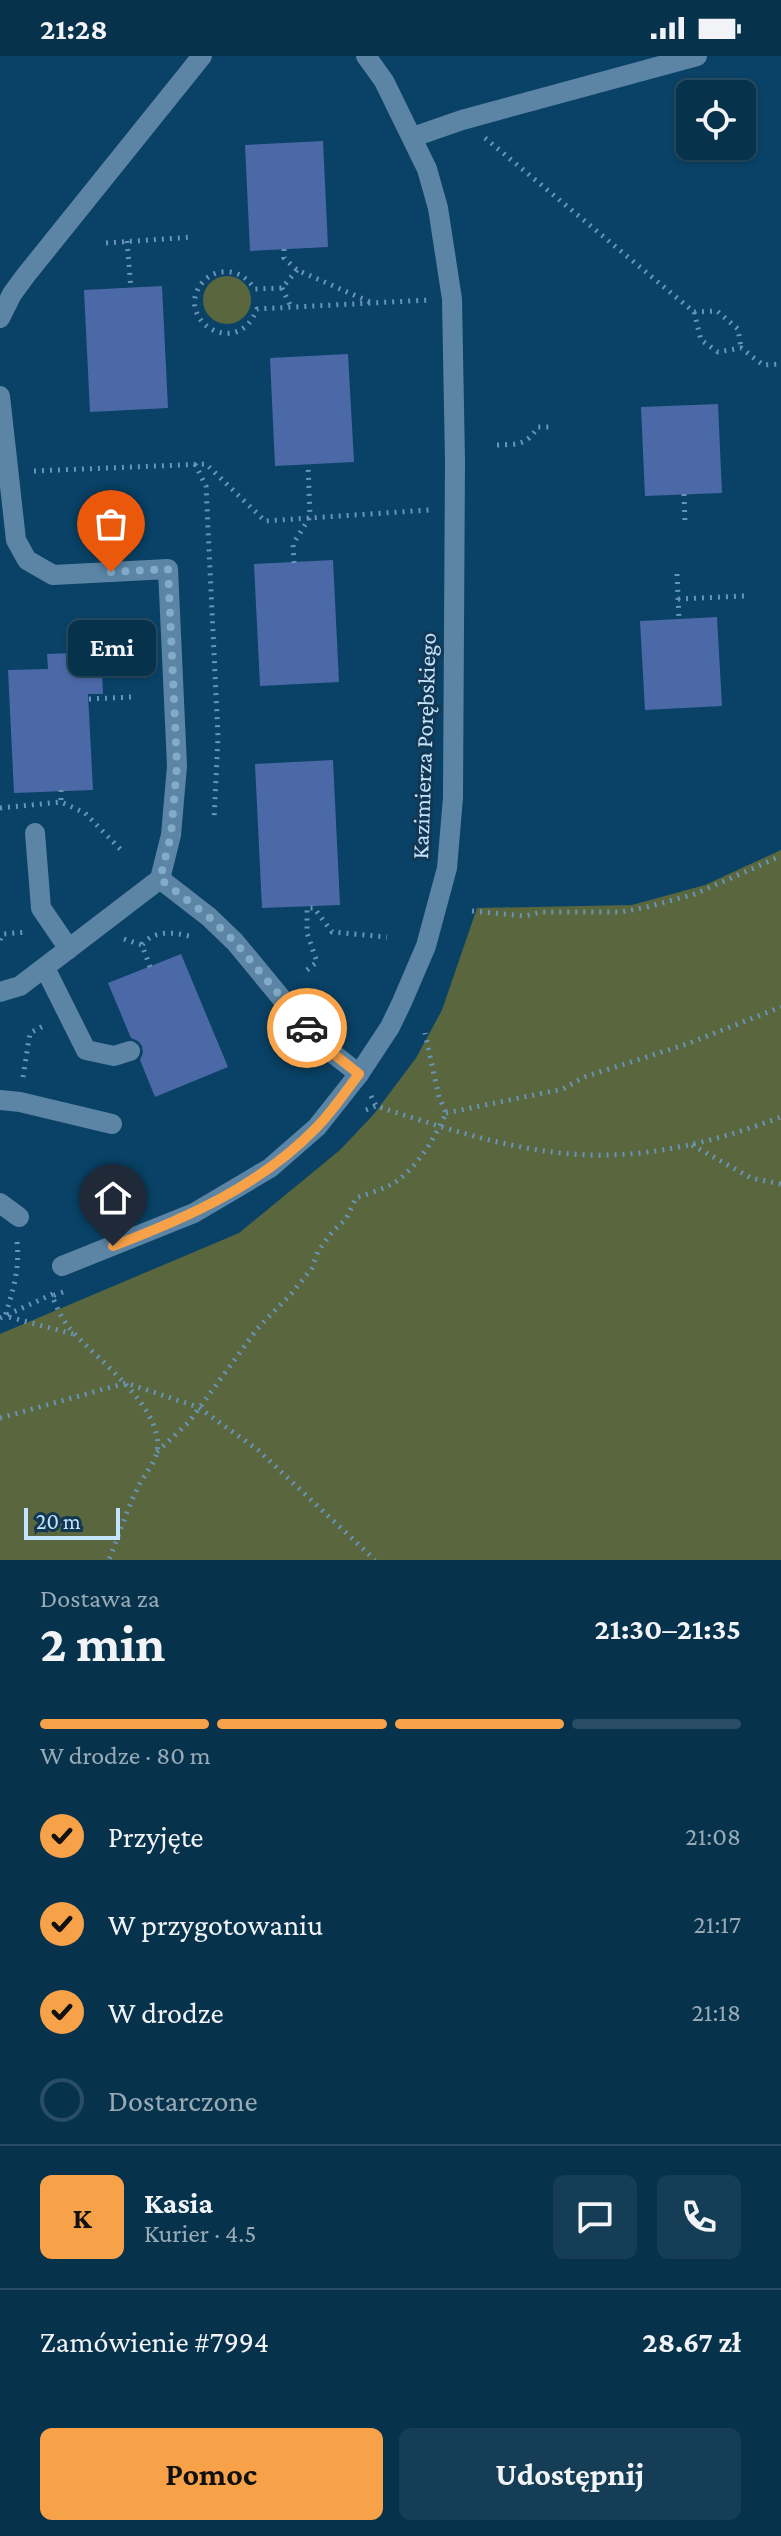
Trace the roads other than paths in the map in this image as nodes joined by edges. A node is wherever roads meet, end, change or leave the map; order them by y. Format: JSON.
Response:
{"nodes":[{"id":1,"x":202,"y":56,"type":"edge"},
{"id":2,"x":366,"y":56,"type":"edge"},
{"id":3,"x":697,"y":56,"type":"edge"},
{"id":4,"x":413,"y":137,"type":"junction"},
{"id":5,"x":0,"y":318,"type":"edge"},
{"id":6,"x":0,"y":396,"type":"edge"},
{"id":7,"x":1,"y":429,"type":"edge"},
{"id":8,"x":35,"y":833,"type":"dead end"},
{"id":9,"x":160,"y":879,"type":"junction"},
{"id":10,"x":69,"y":949,"type":"junction"},
{"id":11,"x":45,"y":968,"type":"junction"},
{"id":12,"x":0,"y":992,"type":"edge"},
{"id":13,"x":130,"y":1051,"type":"dead end"},
{"id":14,"x":359,"y":1074,"type":"junction"},
{"id":15,"x":0,"y":1100,"type":"edge"},
{"id":16,"x":112,"y":1124,"type":"dead end"},
{"id":17,"x":62,"y":1266,"type":"road end"}],
"edges":[{"from":1,"to":5,"type":"street"},
{"from":2,"to":4,"type":"street","name":"Kazimierza Porębskiego"},
{"from":3,"to":4,"type":"street"},
{"from":4,"to":14,"type":"street","name":"Kazimierza Porębskiego"},
{"from":6,"to":7,"type":"street"},
{"from":7,"to":9,"type":"street"},
{"from":8,"to":10,"type":"street"},
{"from":9,"to":10,"type":"street"},
{"from":9,"to":14,"type":"street"},
{"from":10,"to":11,"type":"street"},
{"from":11,"to":12,"type":"street"},
{"from":11,"to":13,"type":"street"},
{"from":14,"to":17,"type":"street","name":"Kazimierza Porębskiego"},
{"from":15,"to":16,"type":"street"}]}
